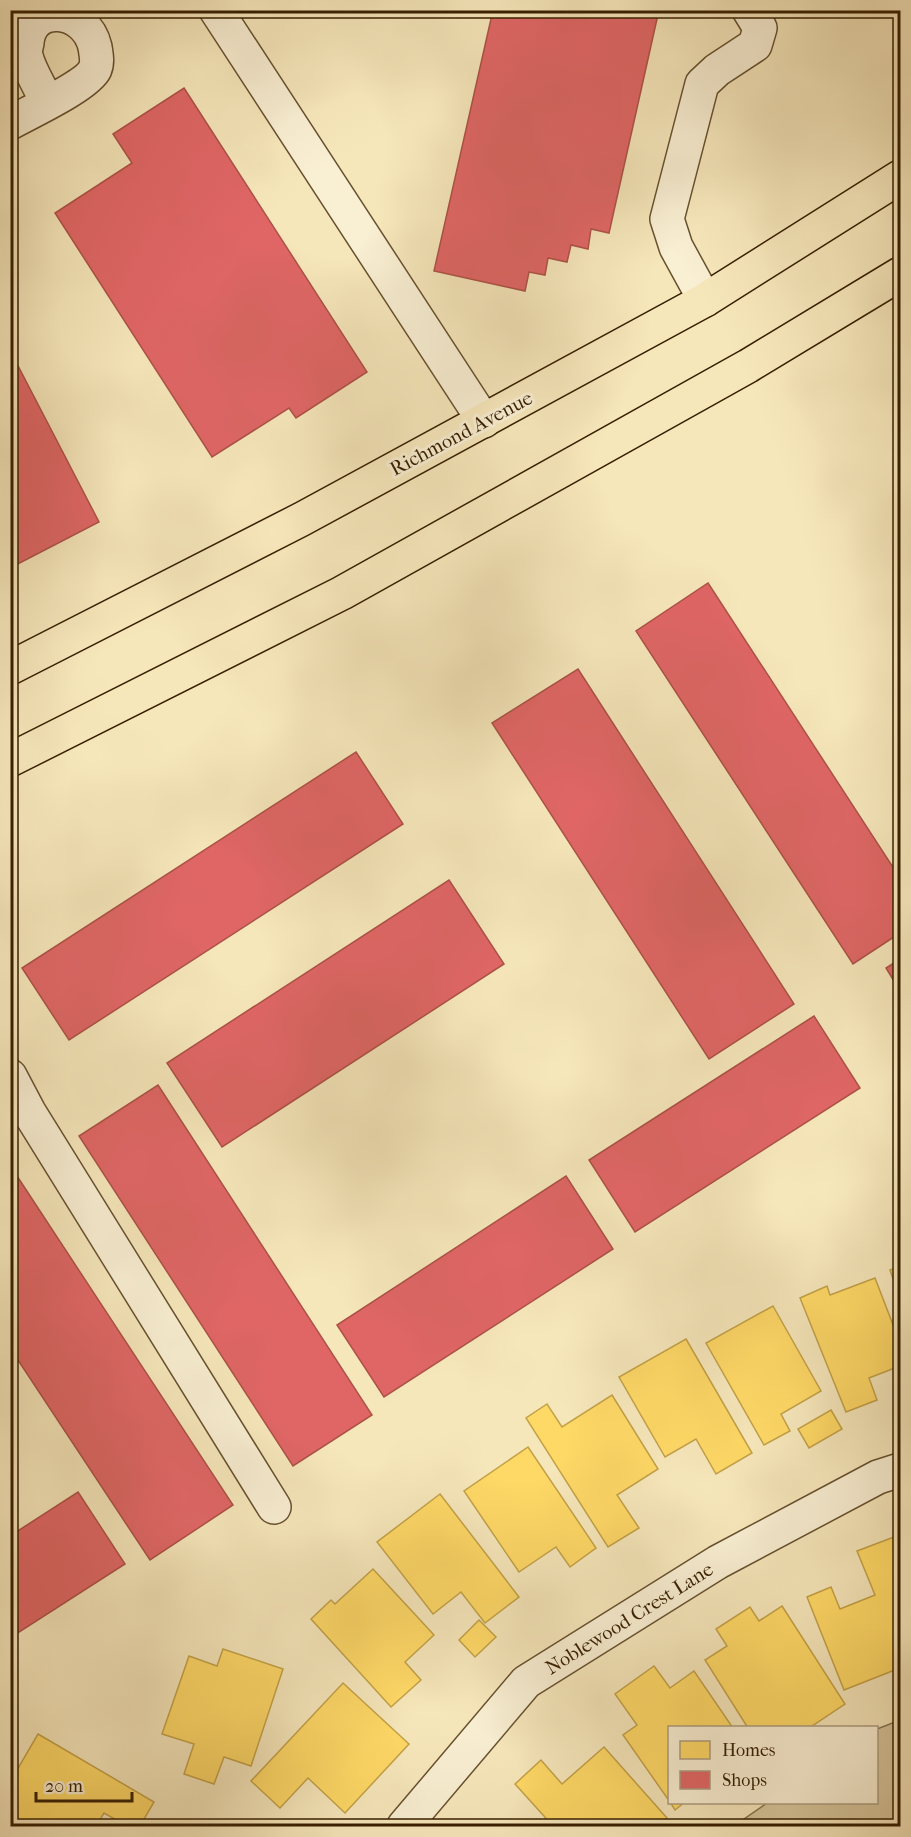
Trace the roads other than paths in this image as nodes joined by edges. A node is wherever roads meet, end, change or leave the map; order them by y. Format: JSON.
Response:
{"nodes":[{"id":1,"x":216,"y":10,"type":"edge"},
{"id":2,"x":749,"y":10,"type":"edge"},
{"id":3,"x":47,"y":102,"type":"dead end"},
{"id":4,"x":10,"y":123,"type":"edge"},
{"id":5,"x":900,"y":177,"type":"edge"},
{"id":6,"x":900,"y":274,"type":"edge"},
{"id":7,"x":705,"y":300,"type":"junction"},
{"id":8,"x":484,"y":421,"type":"junction"},
{"id":9,"x":10,"y":668,"type":"edge"},
{"id":10,"x":10,"y":760,"type":"edge"},
{"id":11,"x":10,"y":1076,"type":"edge"},
{"id":12,"x":900,"y":1470,"type":"edge"},
{"id":13,"x":274,"y":1507,"type":"dead end"},
{"id":14,"x":404,"y":1827,"type":"edge"}],
"edges":[{"from":1,"to":8,"type":"street"},
{"from":2,"to":7,"type":"street"},
{"from":3,"to":4,"type":"street"},
{"from":5,"to":7,"type":"main road","name":"Richmond Avenue"},
{"from":6,"to":10,"type":"main road"},
{"from":7,"to":8,"type":"main road","name":"Richmond Avenue"},
{"from":8,"to":9,"type":"main road","name":"Richmond Avenue"},
{"from":11,"to":13,"type":"street"},
{"from":12,"to":14,"type":"street","name":"Noblewood Crest Lane"}]}
